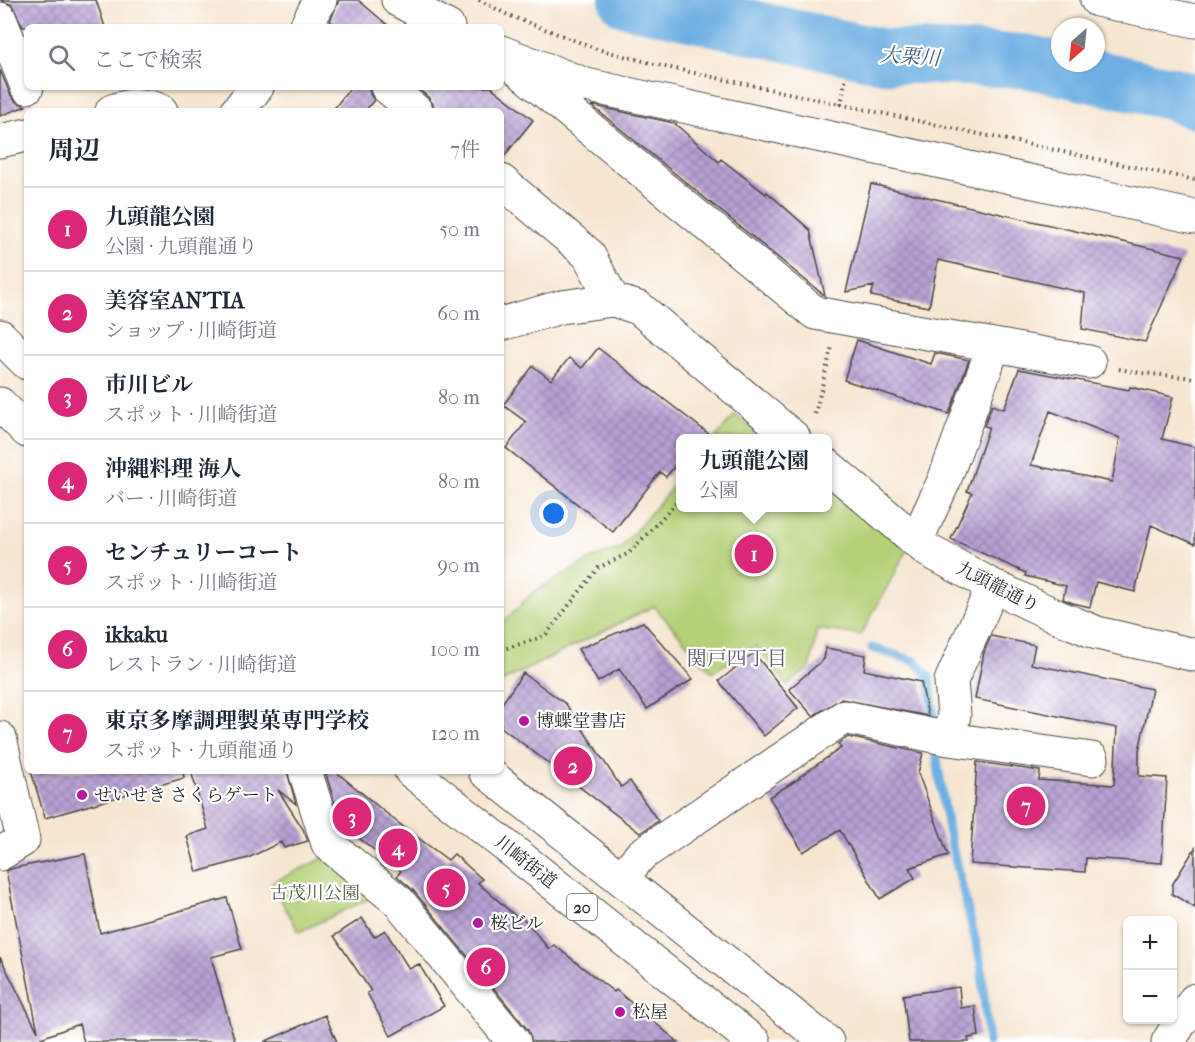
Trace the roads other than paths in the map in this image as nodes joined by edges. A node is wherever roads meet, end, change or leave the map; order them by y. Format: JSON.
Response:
{"nodes":[{"id":1,"x":398,"y":0,"type":"edge"},
{"id":2,"x":1096,"y":0,"type":"edge"},
{"id":3,"x":0,"y":19,"type":"edge"},
{"id":4,"x":1195,"y":21,"type":"edge"},
{"id":5,"x":442,"y":24,"type":"edge"},
{"id":6,"x":504,"y":55,"type":"edge"},
{"id":7,"x":504,"y":56,"type":"edge"},
{"id":8,"x":24,"y":79,"type":"edge"},
{"id":9,"x":28,"y":90,"type":"edge"},
{"id":10,"x":254,"y":90,"type":"edge"},
{"id":11,"x":391,"y":90,"type":"edge"},
{"id":12,"x":36,"y":108,"type":"edge"},
{"id":13,"x":124,"y":108,"type":"edge"},
{"id":14,"x":153,"y":108,"type":"edge"},
{"id":15,"x":240,"y":108,"type":"edge"},
{"id":16,"x":412,"y":108,"type":"edge"},
{"id":17,"x":24,"y":136,"type":"edge"},
{"id":18,"x":0,"y":141,"type":"edge"},
{"id":19,"x":504,"y":184,"type":"edge"},
{"id":20,"x":1195,"y":217,"type":"edge"},
{"id":21,"x":614,"y":300,"type":"junction"},
{"id":22,"x":504,"y":323,"type":"edge"},
{"id":23,"x":0,"y":336,"type":"edge"},
{"id":24,"x":994,"y":345,"type":"junction"},
{"id":25,"x":24,"y":360,"type":"edge"},
{"id":26,"x":1089,"y":362,"type":"road end"},
{"id":27,"x":0,"y":404,"type":"edge"},
{"id":28,"x":24,"y":428,"type":"edge"},
{"id":29,"x":804,"y":428,"type":"edge"},
{"id":30,"x":832,"y":469,"type":"edge"},
{"id":31,"x":916,"y":541,"type":"junction"},
{"id":32,"x":993,"y":586,"type":"junction"},
{"id":33,"x":1195,"y":655,"type":"edge"},
{"id":34,"x":0,"y":738,"type":"edge"},
{"id":35,"x":949,"y":739,"type":"junction"},
{"id":36,"x":1092,"y":759,"type":"dead end"},
{"id":37,"x":305,"y":774,"type":"edge"},
{"id":38,"x":415,"y":774,"type":"edge"},
{"id":39,"x":489,"y":774,"type":"edge"},
{"id":40,"x":0,"y":854,"type":"edge"},
{"id":41,"x":621,"y":878,"type":"junction"},
{"id":42,"x":1195,"y":1000,"type":"edge"},
{"id":43,"x":514,"y":1042,"type":"edge"},
{"id":44,"x":754,"y":1042,"type":"edge"},
{"id":45,"x":827,"y":1042,"type":"edge"},
{"id":46,"x":1168,"y":1042,"type":"edge"}],
"edges":[{"from":1,"to":5,"type":"street"},
{"from":2,"to":4,"type":"street"},
{"from":3,"to":8,"type":"street"},
{"from":6,"to":20,"type":"street"},
{"from":7,"to":24,"type":"street"},
{"from":9,"to":12,"type":"street"},
{"from":10,"to":15,"type":"street"},
{"from":11,"to":16,"type":"street"},
{"from":13,"to":14,"type":"street"},
{"from":17,"to":18,"type":"street"},
{"from":19,"to":21,"type":"street"},
{"from":21,"to":22,"type":"street"},
{"from":21,"to":29,"type":"street"},
{"from":23,"to":25,"type":"street"},
{"from":24,"to":26,"type":"street"},
{"from":24,"to":31,"type":"street"},
{"from":27,"to":28,"type":"street"},
{"from":30,"to":31,"type":"street","name":"九頭龍通り"},
{"from":31,"to":32,"type":"street","name":"九頭龍通り"},
{"from":32,"to":33,"type":"street","name":"九頭龍通り"},
{"from":32,"to":35,"type":"street"},
{"from":34,"to":40,"type":"street"},
{"from":35,"to":36,"type":"street"},
{"from":35,"to":41,"type":"street"},
{"from":37,"to":43,"type":"street"},
{"from":38,"to":44,"type":"street","name":"川崎街道","number":"20"},
{"from":39,"to":41,"type":"street"},
{"from":41,"to":45,"type":"street"},
{"from":42,"to":46,"type":"street"}]}
